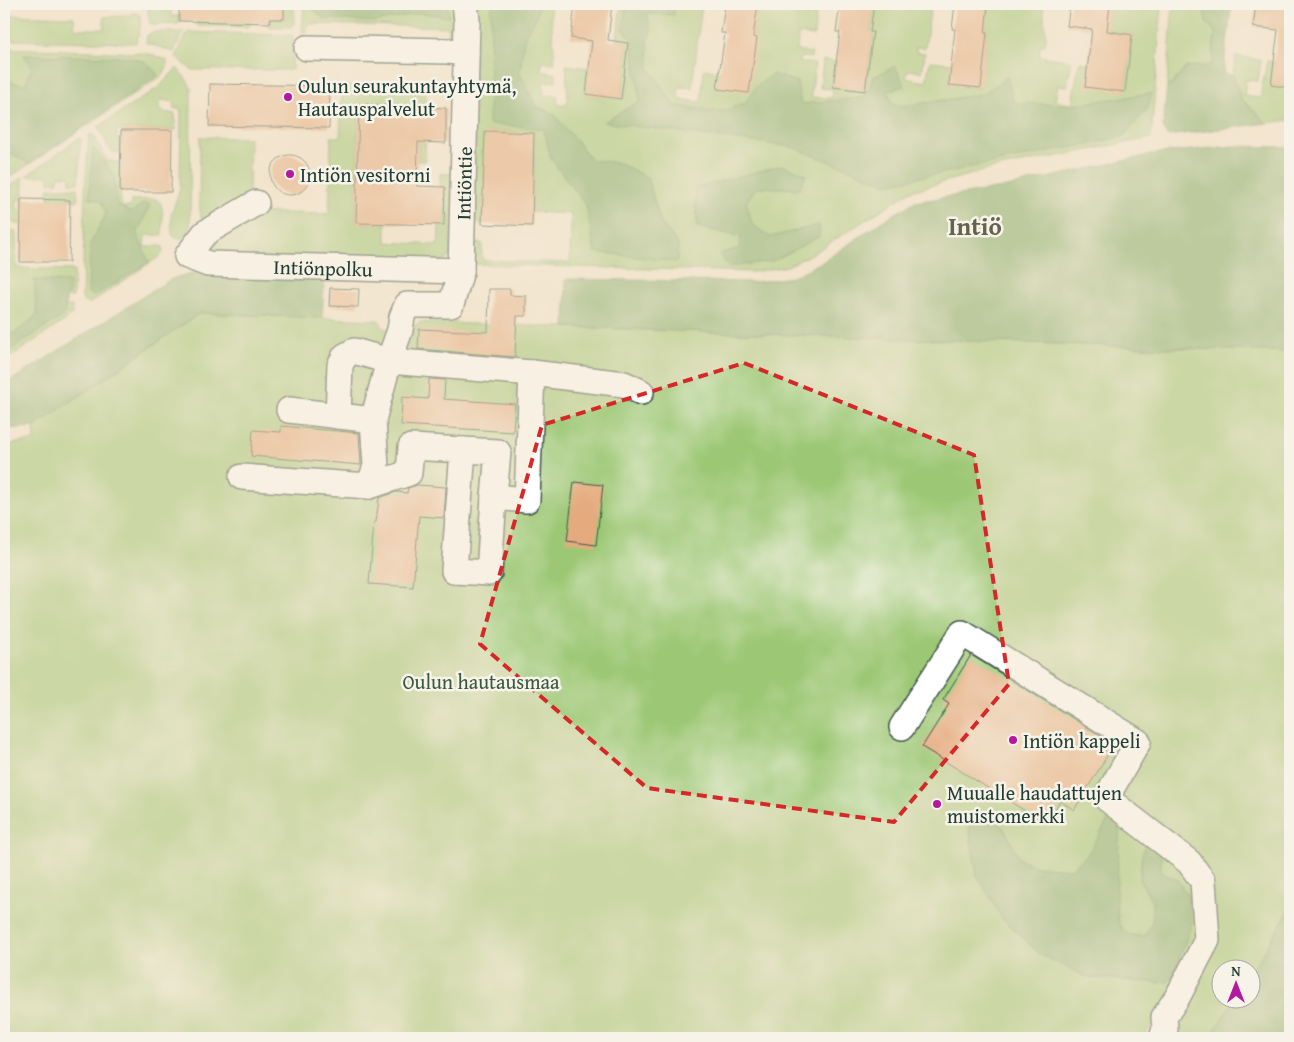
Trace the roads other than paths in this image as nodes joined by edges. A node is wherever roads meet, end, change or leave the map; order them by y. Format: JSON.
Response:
{"nodes":[{"id":1,"x":465,"y":4,"type":"edge"},
{"id":2,"x":307,"y":48,"type":"dead end"},
{"id":3,"x":466,"y":53,"type":"junction"},
{"id":4,"x":256,"y":203,"type":"dead end"},
{"id":5,"x":461,"y":271,"type":"junction"},
{"id":6,"x":389,"y":361,"type":"junction"},
{"id":7,"x":532,"y":372,"type":"junction"},
{"id":8,"x":641,"y":392,"type":"dead end"},
{"id":9,"x":289,"y":410,"type":"dead end"},
{"id":10,"x":338,"y":416,"type":"junction"},
{"id":11,"x":373,"y":420,"type":"junction"},
{"id":12,"x":463,"y":450,"type":"junction"},
{"id":13,"x":242,"y":477,"type":"dead end"},
{"id":14,"x":369,"y":486,"type":"junction"},
{"id":15,"x":494,"y":497,"type":"junction"},
{"id":16,"x":902,"y":727,"type":"dead end"},
{"id":17,"x":1162,"y":1038,"type":"edge"}],
"edges":[{"from":1,"to":3,"type":"street","name":"Intiöntie"},
{"from":2,"to":3,"type":"street"},
{"from":3,"to":5,"type":"street","name":"Intiöntie"},
{"from":4,"to":5,"type":"street","name":"Intiönpolku"},
{"from":5,"to":6,"type":"street","name":"Intiöntie"},
{"from":6,"to":7,"type":"street"},
{"from":6,"to":10,"type":"street"},
{"from":6,"to":11,"type":"street"},
{"from":7,"to":8,"type":"street"},
{"from":7,"to":15,"type":"street"},
{"from":9,"to":10,"type":"street"},
{"from":10,"to":11,"type":"street"},
{"from":11,"to":14,"type":"street"},
{"from":12,"to":14,"type":"street"},
{"from":12,"to":15,"type":"street"},
{"from":12,"to":15,"type":"street"},
{"from":13,"to":14,"type":"street"},
{"from":16,"to":17,"type":"street"}]}
